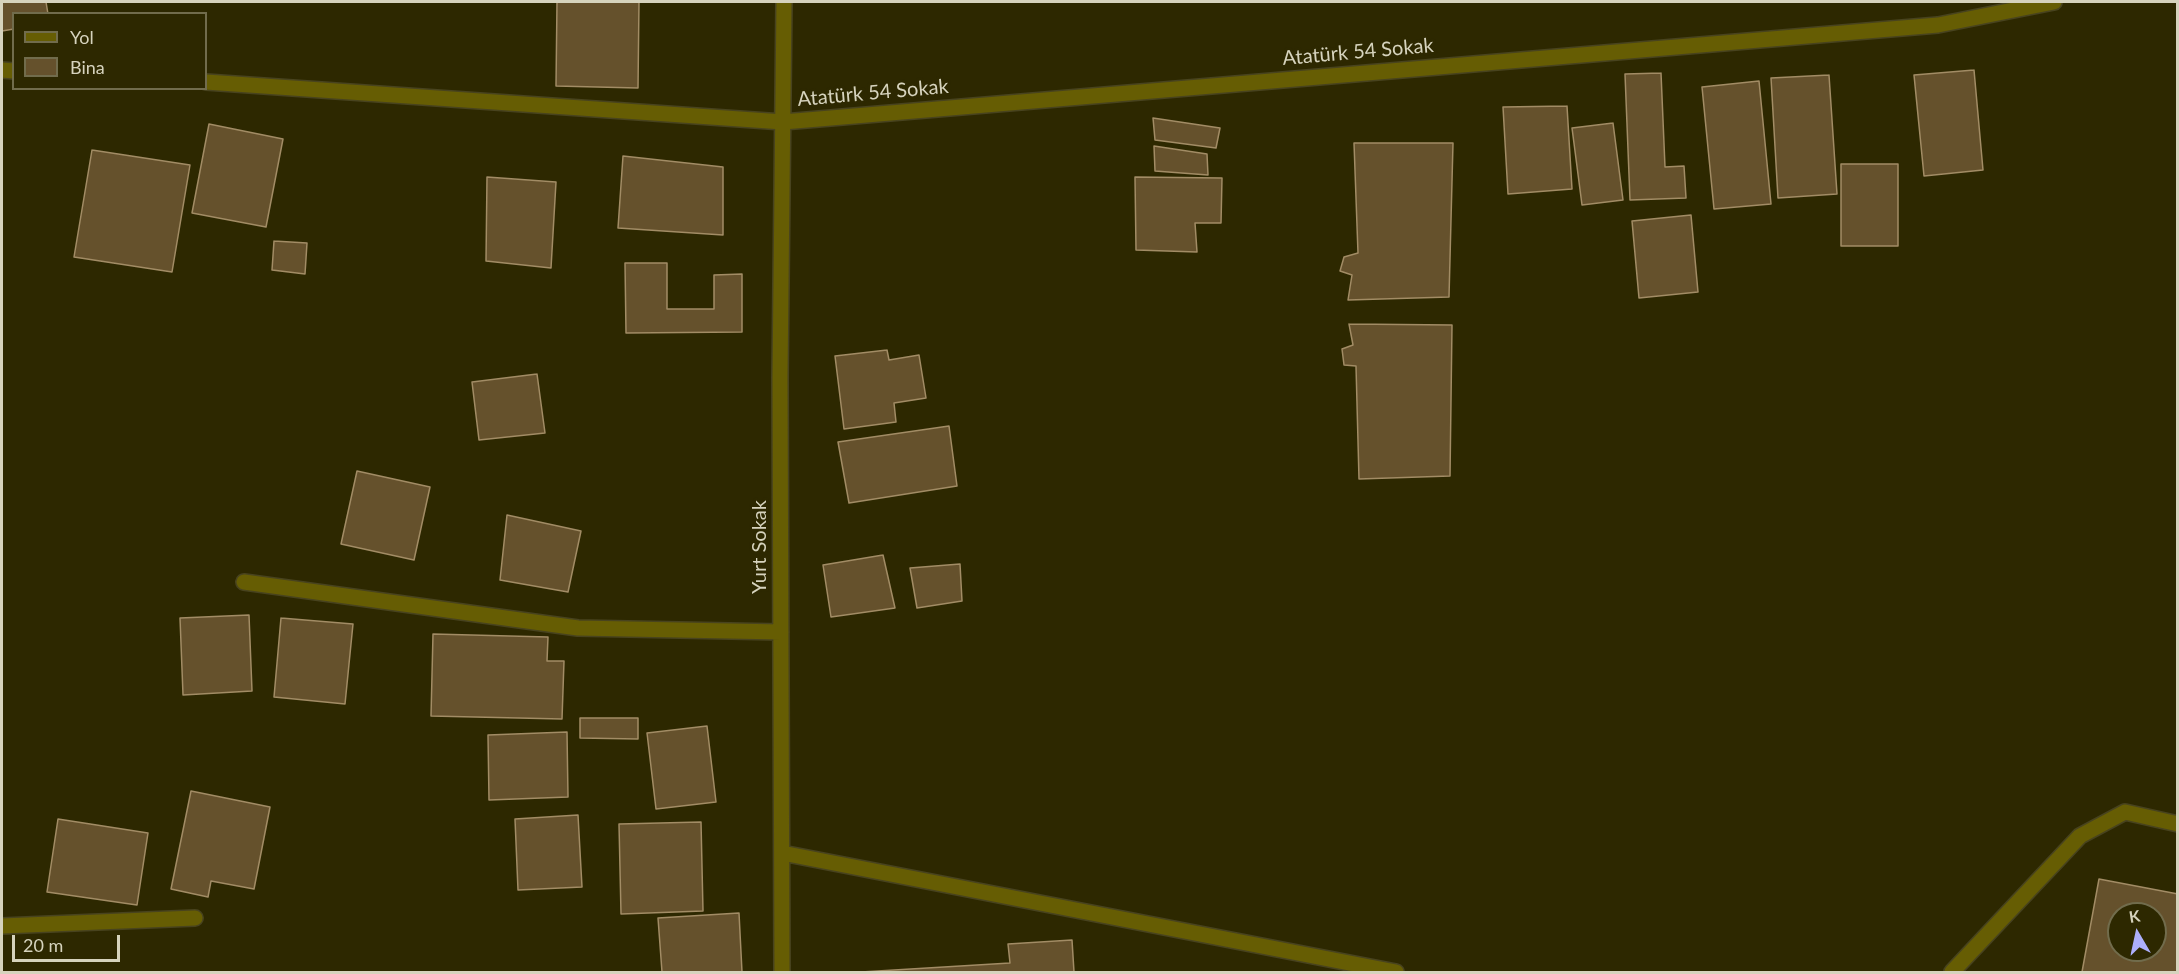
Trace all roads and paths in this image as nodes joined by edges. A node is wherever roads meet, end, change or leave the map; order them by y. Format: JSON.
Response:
{"nodes":[{"id":1,"x":783,"y":2,"type":"edge"},
{"id":2,"x":2054,"y":2,"type":"edge"},
{"id":3,"x":207,"y":82,"type":"edge"},
{"id":4,"x":783,"y":122,"type":"junction"},
{"id":5,"x":244,"y":582,"type":"dead end"},
{"id":6,"x":781,"y":632,"type":"junction"},
{"id":7,"x":2178,"y":824,"type":"edge"},
{"id":8,"x":782,"y":853,"type":"junction"},
{"id":9,"x":195,"y":918,"type":"dead end"},
{"id":10,"x":2,"y":926,"type":"edge"},
{"id":11,"x":782,"y":972,"type":"edge"},
{"id":12,"x":1396,"y":972,"type":"edge"},
{"id":13,"x":1952,"y":972,"type":"edge"}],
"edges":[{"from":1,"to":4,"type":"street","name":"Atatürk 54 Sokak"},
{"from":2,"to":4,"type":"street","name":"Atatürk 54 Sokak"},
{"from":3,"to":4,"type":"street"},
{"from":4,"to":6,"type":"street","name":"Yurt Sokak"},
{"from":5,"to":6,"type":"street"},
{"from":6,"to":8,"type":"street","name":"Yurt Sokak"},
{"from":7,"to":13,"type":"street"},
{"from":8,"to":11,"type":"street","name":"Yurt Sokak"},
{"from":8,"to":12,"type":"street"},
{"from":9,"to":10,"type":"street"}]}
